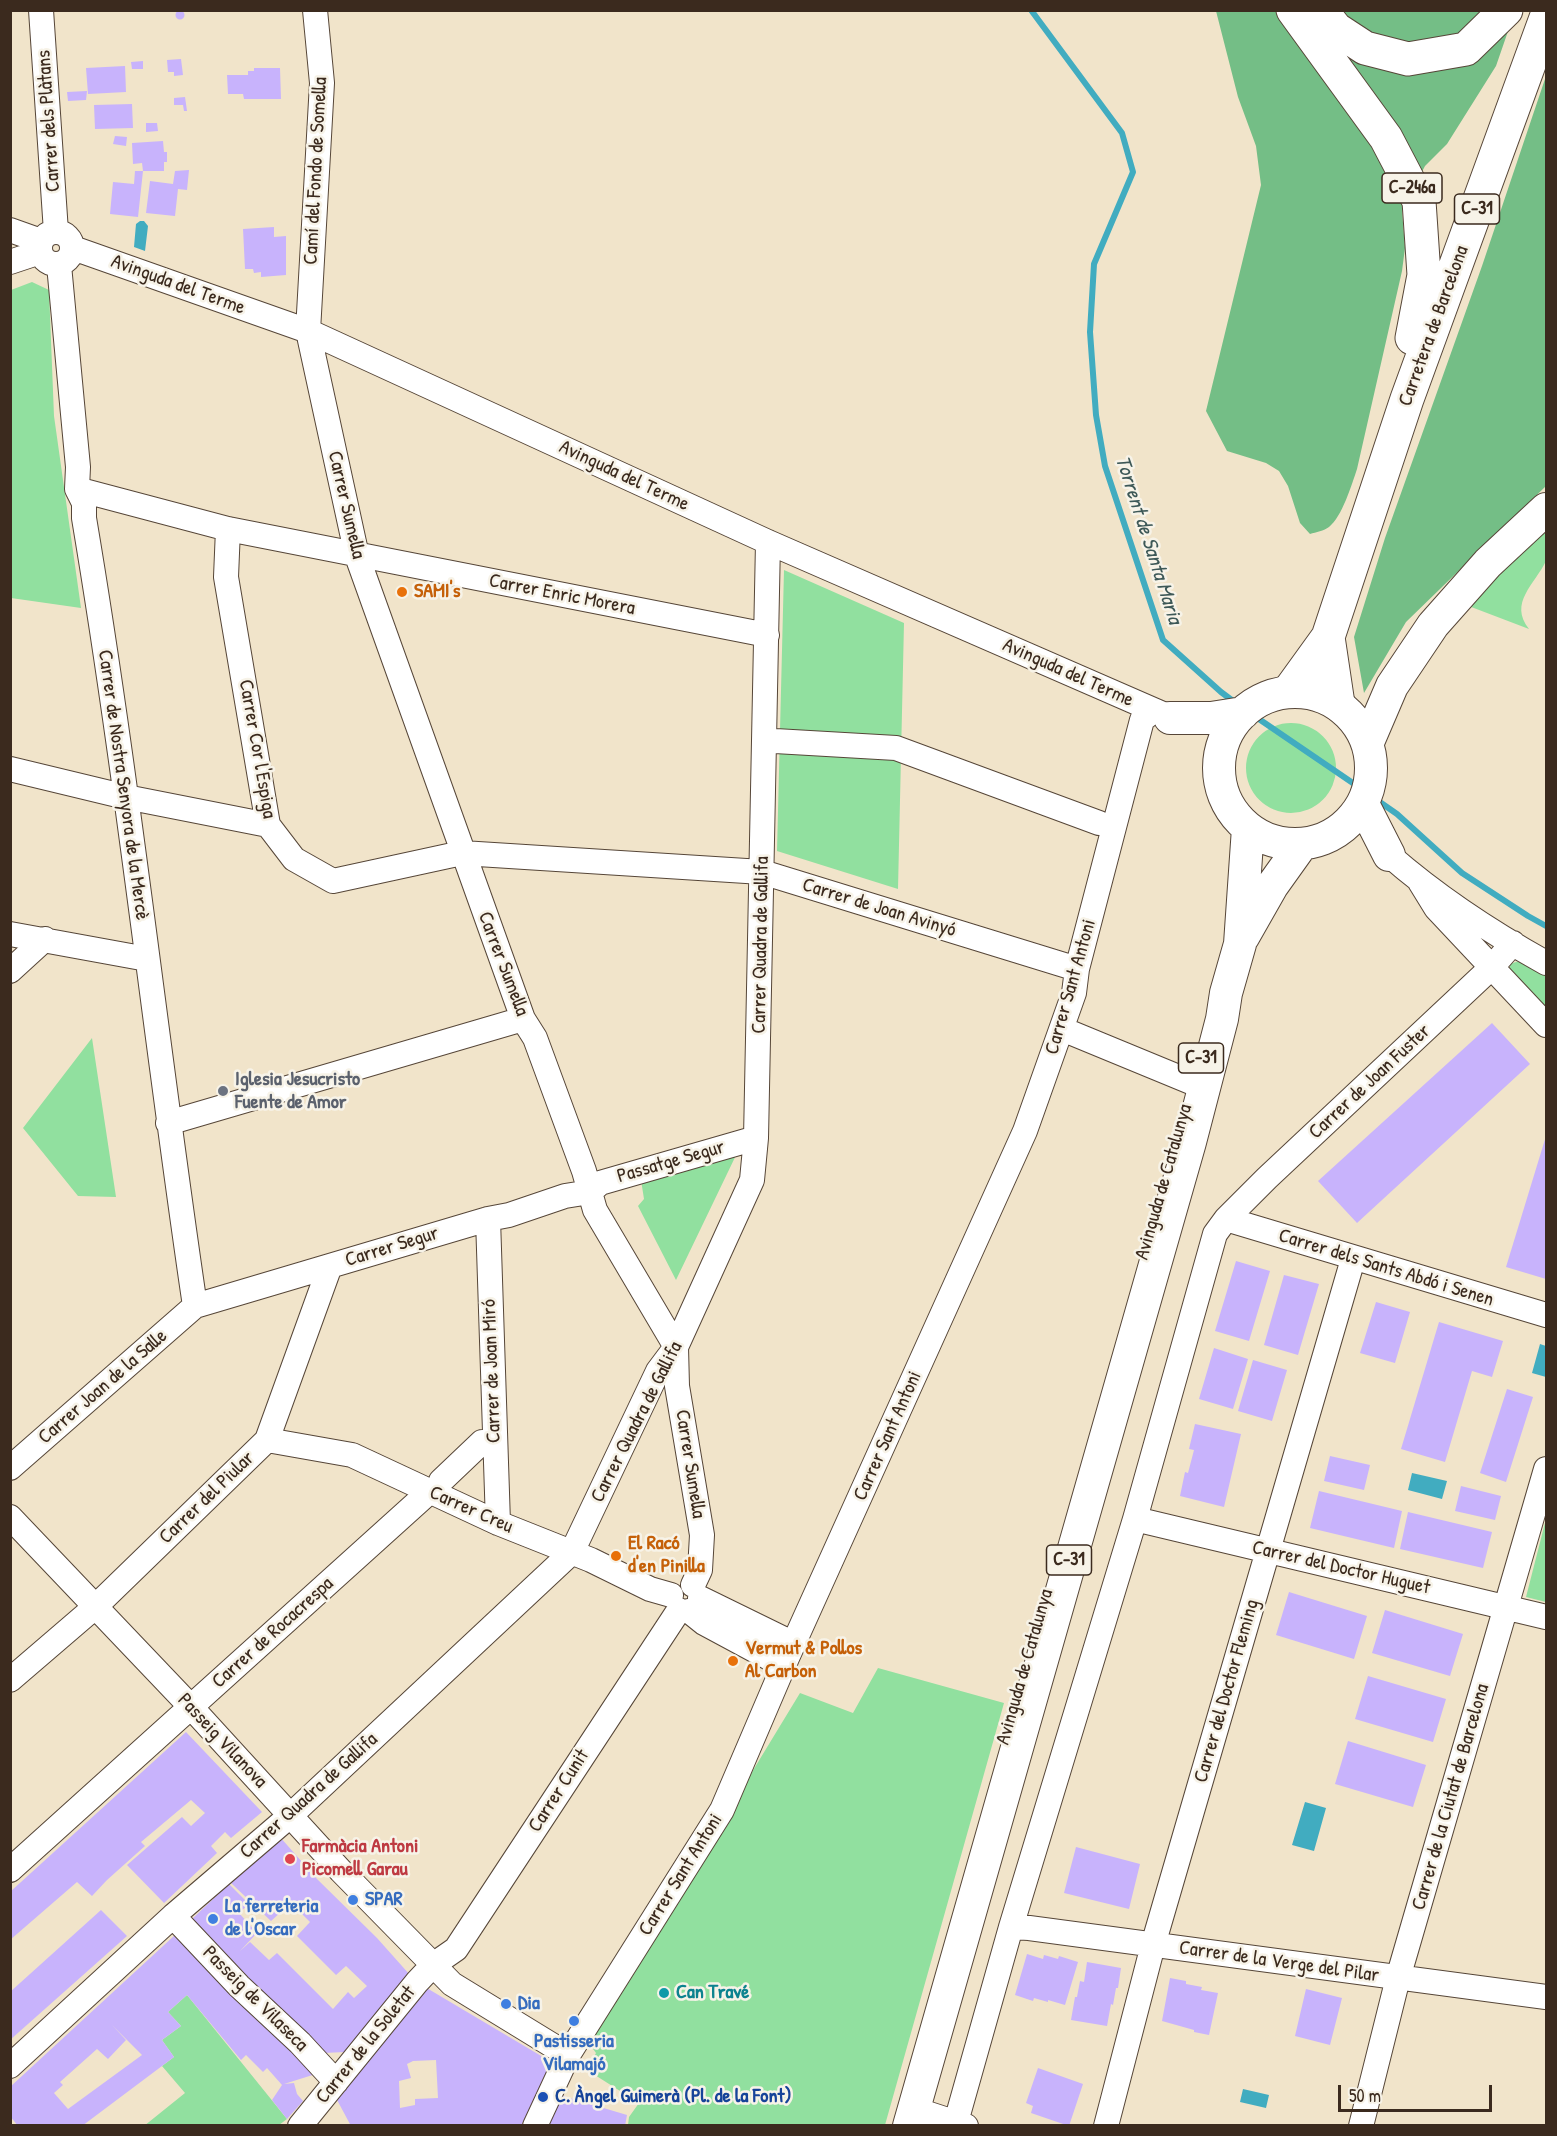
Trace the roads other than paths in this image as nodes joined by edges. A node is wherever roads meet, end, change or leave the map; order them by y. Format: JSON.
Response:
{"nodes":[{"id":1,"x":41,"y":10,"type":"edge"},
{"id":2,"x":315,"y":10,"type":"edge"},
{"id":3,"x":1293,"y":10,"type":"edge"},
{"id":4,"x":1321,"y":10,"type":"edge"},
{"id":5,"x":1506,"y":10,"type":"edge"},
{"id":6,"x":1546,"y":18,"type":"edge"},
{"id":7,"x":10,"y":230,"type":"edge"},
{"id":8,"x":54,"y":248,"type":"junction"},
{"id":9,"x":10,"y":262,"type":"edge"},
{"id":10,"x":308,"y":332,"type":"junction"},
{"id":11,"x":1407,"y":399,"type":"junction"},
{"id":12,"x":77,"y":489,"type":"junction"},
{"id":13,"x":1546,"y":509,"type":"edge"},
{"id":14,"x":228,"y":529,"type":"junction"},
{"id":15,"x":768,"y":542,"type":"junction"},
{"id":16,"x":357,"y":556,"type":"junction"},
{"id":17,"x":767,"y":635,"type":"junction"},
{"id":18,"x":1328,"y":637,"type":"junction"},
{"id":19,"x":1289,"y":691,"type":"junction"},
{"id":20,"x":1338,"y":704,"type":"junction"},
{"id":21,"x":1246,"y":710,"type":"junction"},
{"id":22,"x":1162,"y":714,"type":"junction"},
{"id":23,"x":775,"y":741,"type":"dead end"},
{"id":24,"x":1368,"y":742,"type":"junction"},
{"id":25,"x":1219,"y":765,"type":"junction"},
{"id":26,"x":10,"y":769,"type":"edge"},
{"id":27,"x":1367,"y":794,"type":"junction"},
{"id":28,"x":126,"y":797,"type":"junction"},
{"id":29,"x":1099,"y":824,"type":"dead end"},
{"id":30,"x":268,"y":825,"type":"junction"},
{"id":31,"x":1248,"y":828,"type":"junction"},
{"id":32,"x":1338,"y":831,"type":"junction"},
{"id":33,"x":1302,"y":844,"type":"junction"},
{"id":34,"x":462,"y":853,"type":"junction"},
{"id":35,"x":1389,"y":855,"type":"junction"},
{"id":36,"x":762,"y":872,"type":"junction"},
{"id":37,"x":1420,"y":882,"type":"junction"},
{"id":38,"x":10,"y":934,"type":"edge"},
{"id":39,"x":45,"y":939,"type":"junction"},
{"id":40,"x":1513,"y":943,"type":"junction"},
{"id":41,"x":1240,"y":944,"type":"junction"},
{"id":42,"x":147,"y":959,"type":"junction"},
{"id":43,"x":1546,"y":963,"type":"edge"},
{"id":44,"x":1492,"y":967,"type":"junction"},
{"id":45,"x":1077,"y":969,"type":"junction"},
{"id":46,"x":10,"y":971,"type":"edge"},
{"id":47,"x":1226,"y":993,"type":"junction"},
{"id":48,"x":523,"y":1019,"type":"junction"},
{"id":49,"x":1546,"y":1025,"type":"edge"},
{"id":50,"x":1062,"y":1029,"type":"junction"},
{"id":51,"x":1193,"y":1083,"type":"junction"},
{"id":52,"x":168,"y":1124,"type":"junction"},
{"id":53,"x":756,"y":1138,"type":"junction"},
{"id":54,"x":590,"y":1192,"type":"junction"},
{"id":55,"x":488,"y":1219,"type":"junction"},
{"id":56,"x":1226,"y":1219,"type":"junction"},
{"id":57,"x":1353,"y":1259,"type":"junction"},
{"id":58,"x":330,"y":1266,"type":"junction"},
{"id":59,"x":195,"y":1306,"type":"junction"},
{"id":60,"x":1546,"y":1315,"type":"edge"},
{"id":61,"x":676,"y":1347,"type":"junction"},
{"id":62,"x":267,"y":1440,"type":"junction"},
{"id":63,"x":482,"y":1442,"type":"dead end"},
{"id":64,"x":10,"y":1468,"type":"edge"},
{"id":65,"x":1546,"y":1469,"type":"edge"},
{"id":66,"x":435,"y":1487,"type":"junction"},
{"id":67,"x":10,"y":1517,"type":"edge"},
{"id":68,"x":1135,"y":1520,"type":"junction"},
{"id":69,"x":498,"y":1523,"type":"junction"},
{"id":70,"x":1268,"y":1551,"type":"junction"},
{"id":71,"x":572,"y":1552,"type":"junction"},
{"id":72,"x":686,"y":1600,"type":"junction"},
{"id":73,"x":95,"y":1607,"type":"junction"},
{"id":74,"x":1506,"y":1607,"type":"junction"},
{"id":75,"x":1546,"y":1617,"type":"edge"},
{"id":76,"x":794,"y":1644,"type":"junction"},
{"id":77,"x":784,"y":1666,"type":"junction"},
{"id":78,"x":10,"y":1680,"type":"edge"},
{"id":79,"x":192,"y":1707,"type":"junction"},
{"id":80,"x":291,"y":1815,"type":"junction"},
{"id":81,"x":10,"y":1870,"type":"edge"},
{"id":82,"x":173,"y":1916,"type":"junction"},
{"id":83,"x":1011,"y":1928,"type":"junction"},
{"id":84,"x":1153,"y":1945,"type":"junction"},
{"id":85,"x":433,"y":1965,"type":"junction"},
{"id":86,"x":1398,"y":1978,"type":"junction"},
{"id":87,"x":1546,"y":1997,"type":"edge"},
{"id":88,"x":568,"y":2055,"type":"junction"},
{"id":89,"x":10,"y":2066,"type":"edge"},
{"id":90,"x":336,"y":2082,"type":"junction"},
{"id":91,"x":906,"y":2120,"type":"edge"},
{"id":92,"x":961,"y":2124,"type":"edge"},
{"id":93,"x":300,"y":2126,"type":"edge"},
{"id":94,"x":535,"y":2126,"type":"edge"},
{"id":95,"x":1106,"y":2126,"type":"edge"},
{"id":96,"x":1362,"y":2126,"type":"edge"}],
"edges":[{"from":1,"to":8,"type":"street","name":"Carrer dels Plàtans"},
{"from":2,"to":10,"type":"street","name":"Camí del Fondo de Somella"},
{"from":3,"to":11,"type":"highway","number":"C-246a"},
{"from":4,"to":5,"type":"highway"},
{"from":6,"to":11,"type":"highway","name":"Carretera de Barcelona","number":"C-31"},
{"from":7,"to":8,"type":"street","name":"Avinguda del Terme"},
{"from":8,"to":9,"type":"street"},
{"from":8,"to":10,"type":"street","name":"Avinguda del Terme"},
{"from":8,"to":12,"type":"street","name":"Carrer de Nostra Senyora de la Mercè"},
{"from":10,"to":15,"type":"street","name":"Avinguda del Terme"},
{"from":10,"to":16,"type":"street","name":"Carrer Sumella"},
{"from":11,"to":18,"type":"highway","name":"Carretera de Barcelona","number":"C-31"},
{"from":12,"to":14,"type":"street","name":"Carrer Enric Morera"},
{"from":12,"to":28,"type":"street","name":"Carrer de Nostra Senyora de la Mercè"},
{"from":13,"to":24,"type":"main road"},
{"from":14,"to":16,"type":"street","name":"Carrer Enric Morera"},
{"from":14,"to":30,"type":"street","name":"Carrer Cor l'Espiga"},
{"from":15,"to":17,"type":"street","name":"Carrer Quadra de Gallifa"},
{"from":15,"to":22,"type":"street","name":"Avinguda del Terme"},
{"from":16,"to":17,"type":"street","name":"Carrer Enric Morera"},
{"from":16,"to":34,"type":"street","name":"Carrer Sumella"},
{"from":17,"to":36,"type":"street","name":"Carrer Quadra de Gallifa"},
{"from":18,"to":19,"type":"highway","number":"C-31"},
{"from":18,"to":20,"type":"highway","number":"C-31"},
{"from":19,"to":20,"type":"main road"},
{"from":19,"to":21,"type":"main road"},
{"from":20,"to":24,"type":"main road"},
{"from":21,"to":22,"type":"main road"},
{"from":21,"to":25,"type":"main road"},
{"from":22,"to":25,"type":"main road"},
{"from":22,"to":45,"type":"street","name":"Carrer Sant Antoni"},
{"from":23,"to":29,"type":"street"},
{"from":24,"to":27,"type":"main road"},
{"from":25,"to":31,"type":"main road"},
{"from":26,"to":28,"type":"street"},
{"from":27,"to":32,"type":"main road"},
{"from":27,"to":35,"type":"main road"},
{"from":28,"to":30,"type":"street"},
{"from":28,"to":42,"type":"street","name":"Carrer de Nostra Senyora de la Mercè"},
{"from":30,"to":34,"type":"street","name":"Carrer Cor l'Espiga"},
{"from":31,"to":33,"type":"main road"},
{"from":31,"to":41,"type":"main road","number":"C-31"},
{"from":32,"to":33,"type":"main road"},
{"from":32,"to":35,"type":"main road"},
{"from":33,"to":41,"type":"main road","number":"C-31"},
{"from":34,"to":36,"type":"street","name":"Carrer de Joan Avinyó"},
{"from":34,"to":48,"type":"street","name":"Carrer Sumella"},
{"from":35,"to":37,"type":"street"},
{"from":36,"to":45,"type":"street","name":"Carrer de Joan Avinyó"},
{"from":36,"to":53,"type":"street","name":"Carrer Quadra de Gallifa"},
{"from":37,"to":40,"type":"street"},
{"from":37,"to":44,"type":"street"},
{"from":38,"to":39,"type":"street"},
{"from":39,"to":42,"type":"street"},
{"from":39,"to":46,"type":"street"},
{"from":40,"to":43,"type":"street"},
{"from":40,"to":44,"type":"street","name":"Carrer de Joan Fuster"},
{"from":41,"to":47,"type":"main road","number":"C-31"},
{"from":42,"to":52,"type":"street","name":"Carrer de Nostra Senyora de la Mercè"},
{"from":44,"to":49,"type":"street"},
{"from":44,"to":56,"type":"street","name":"Carrer de Joan Fuster"},
{"from":45,"to":50,"type":"street","name":"Carrer Sant Antoni"},
{"from":47,"to":51,"type":"main road","name":"Avinguda de Catalunya","number":"C-31"},
{"from":47,"to":91,"type":"main road","name":"Avinguda de Catalunya","number":"C-31"},
{"from":48,"to":52,"type":"street"},
{"from":48,"to":54,"type":"street","name":"Carrer Sumella"},
{"from":50,"to":51,"type":"street"},
{"from":50,"to":76,"type":"street","name":"Carrer Sant Antoni"},
{"from":51,"to":91,"type":"main road","name":"Avinguda de Catalunya","number":"C-31"},
{"from":52,"to":59,"type":"street","name":"Carrer de Nostra Senyora de la Mercè"},
{"from":53,"to":54,"type":"street","name":"Passatge Segur"},
{"from":53,"to":61,"type":"street","name":"Carrer Quadra de Gallifa"},
{"from":54,"to":55,"type":"street","name":"Carrer Segur"},
{"from":54,"to":61,"type":"street","name":"Carrer Sumella"},
{"from":55,"to":58,"type":"street","name":"Carrer Segur"},
{"from":55,"to":69,"type":"street","name":"Carrer de Joan Miró"},
{"from":56,"to":57,"type":"street","name":"Carrer dels Sants Abdó i Senen"},
{"from":56,"to":68,"type":"street"},
{"from":57,"to":60,"type":"street","name":"Carrer dels Sants Abdó i Senen"},
{"from":57,"to":70,"type":"street","name":"Carrer del Doctor Fleming"},
{"from":58,"to":59,"type":"street","name":"Carrer Segur"},
{"from":58,"to":62,"type":"street","name":"Carrer del Piular"},
{"from":59,"to":64,"type":"street","name":"Carrer Joan de la Salle"},
{"from":61,"to":71,"type":"street","name":"Carrer Quadra de Gallifa"},
{"from":61,"to":72,"type":"street","name":"Carrer Sumella"},
{"from":62,"to":66,"type":"street","name":"Carrer Creu"},
{"from":62,"to":73,"type":"street","name":"Carrer del Piular"},
{"from":63,"to":66,"type":"street","name":"Carrer de Rocacrespa"},
{"from":65,"to":74,"type":"street","name":"Carrer de la Ciutat de Barcelona"},
{"from":66,"to":69,"type":"street","name":"Carrer Creu"},
{"from":66,"to":79,"type":"street","name":"Carrer de Rocacrespa"},
{"from":67,"to":73,"type":"street","name":"Passeig Vilanova"},
{"from":68,"to":70,"type":"street","name":"Carrer del Doctor Huguet"},
{"from":68,"to":83,"type":"street"},
{"from":69,"to":71,"type":"street","name":"Carrer Creu"},
{"from":70,"to":74,"type":"street","name":"Carrer del Doctor Huguet"},
{"from":70,"to":84,"type":"street","name":"Carrer del Doctor Fleming"},
{"from":71,"to":72,"type":"street","name":"Carrer Creu"},
{"from":71,"to":80,"type":"street","name":"Carrer Quadra de Gallifa"},
{"from":72,"to":76,"type":"street","name":"Carrer Creu"},
{"from":72,"to":77,"type":"street","name":"Carrer Creu"},
{"from":72,"to":85,"type":"street","name":"Carrer Cunit"},
{"from":73,"to":78,"type":"street","name":"Carrer del Piular"},
{"from":73,"to":79,"type":"street","name":"Passeig Vilanova"},
{"from":74,"to":75,"type":"street","name":"Carrer del Doctor Huguet"},
{"from":74,"to":86,"type":"street","name":"Carrer de la Ciutat de Barcelona"},
{"from":76,"to":77,"type":"street","name":"Carrer Sant Antoni"},
{"from":77,"to":88,"type":"street","name":"Carrer Sant Antoni"},
{"from":79,"to":80,"type":"street","name":"Passeig Vilanova"},
{"from":79,"to":81,"type":"street","name":"Carrer de Rocacrespa"},
{"from":80,"to":82,"type":"street","name":"Carrer Quadra de Gallifa"},
{"from":80,"to":85,"type":"street","name":"Passeig Vilanova"},
{"from":82,"to":89,"type":"street","name":"Carrer Quadra de Gallifa"},
{"from":82,"to":90,"type":"street","name":"Passeig de Vilaseca"},
{"from":83,"to":84,"type":"street","name":"Carrer de la Verge del Pilar"},
{"from":83,"to":92,"type":"street"},
{"from":84,"to":86,"type":"street","name":"Carrer de la Verge del Pilar"},
{"from":84,"to":95,"type":"street","name":"Carrer del Doctor Fleming"},
{"from":85,"to":88,"type":"street","name":"Passeig Vilanova"},
{"from":85,"to":90,"type":"street","name":"Carrer de la Soletat"},
{"from":86,"to":87,"type":"street","name":"Carrer de la Verge del Pilar"},
{"from":86,"to":96,"type":"street","name":"Carrer de la Ciutat de Barcelona"},
{"from":88,"to":94,"type":"street","name":"Carrer Sant Antoni"},
{"from":90,"to":93,"type":"street","name":"Carrer de la Soletat"},
{"from":91,"to":92,"type":"street"}]}
